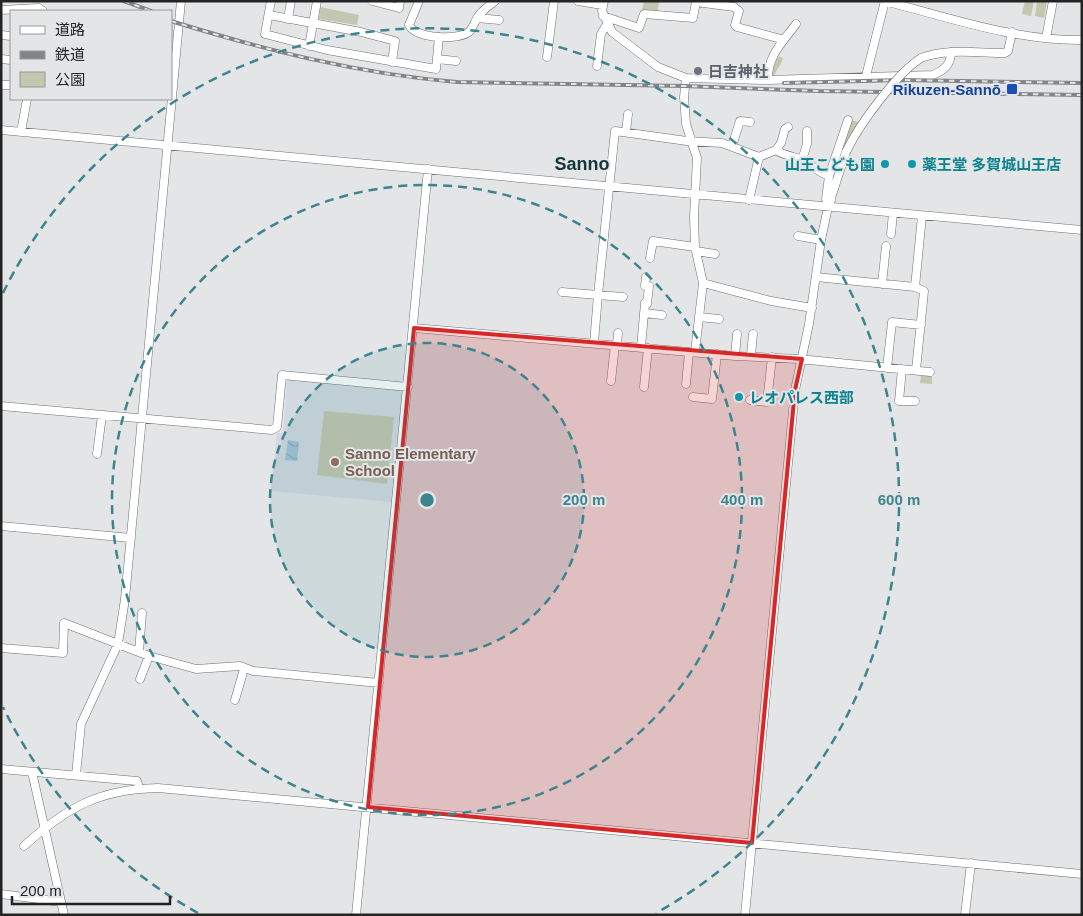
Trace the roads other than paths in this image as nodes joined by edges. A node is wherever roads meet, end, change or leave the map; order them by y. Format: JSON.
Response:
{"nodes":[{"id":1,"x":181,"y":1,"type":"edge"},
{"id":2,"x":271,"y":1,"type":"edge"},
{"id":3,"x":291,"y":1,"type":"edge"},
{"id":4,"x":318,"y":1,"type":"edge"},
{"id":5,"x":372,"y":1,"type":"edge"},
{"id":6,"x":400,"y":1,"type":"edge"},
{"id":7,"x":419,"y":1,"type":"edge"},
{"id":8,"x":495,"y":1,"type":"edge"},
{"id":9,"x":554,"y":1,"type":"edge"},
{"id":10,"x":578,"y":1,"type":"edge"},
{"id":11,"x":885,"y":1,"type":"edge"},
{"id":12,"x":1053,"y":1,"type":"edge"},
{"id":13,"x":603,"y":3,"type":"edge"},
{"id":14,"x":1,"y":10,"type":"edge"},
{"id":15,"x":41,"y":10,"type":"edge"},
{"id":16,"x":268,"y":15,"type":"junction"},
{"id":17,"x":604,"y":16,"type":"junction"},
{"id":18,"x":288,"y":18,"type":"junction"},
{"id":19,"x":477,"y":18,"type":"junction"},
{"id":20,"x":499,"y":20,"type":"dead end"},
{"id":21,"x":313,"y":23,"type":"junction"},
{"id":22,"x":607,"y":24,"type":"junction"},
{"id":23,"x":796,"y":24,"type":"dead end"},
{"id":24,"x":1012,"y":32,"type":"junction"},
{"id":25,"x":439,"y":37,"type":"junction"},
{"id":26,"x":1046,"y":38,"type":"junction"},
{"id":27,"x":781,"y":39,"type":"junction"},
{"id":28,"x":1082,"y":40,"type":"edge"},
{"id":29,"x":309,"y":46,"type":"junction"},
{"id":30,"x":951,"y":52,"type":"junction"},
{"id":31,"x":547,"y":57,"type":"dead end"},
{"id":32,"x":437,"y":59,"type":"junction"},
{"id":33,"x":456,"y":61,"type":"dead end"},
{"id":34,"x":392,"y":62,"type":"junction"},
{"id":35,"x":597,"y":66,"type":"dead end"},
{"id":36,"x":866,"y":76,"type":"junction"},
{"id":37,"x":686,"y":78,"type":"junction"},
{"id":38,"x":768,"y":80,"type":"junction"},
{"id":39,"x":172,"y":94,"type":"edge"},
{"id":40,"x":27,"y":100,"type":"edge"},
{"id":41,"x":171,"y":100,"type":"edge"},
{"id":42,"x":628,"y":114,"type":"dead end"},
{"id":43,"x":848,"y":120,"type":"dead end"},
{"id":44,"x":750,"y":122,"type":"dead end"},
{"id":45,"x":788,"y":126,"type":"dead end"},
{"id":46,"x":1,"y":130,"type":"edge"},
{"id":47,"x":807,"y":131,"type":"dead end"},
{"id":48,"x":21,"y":132,"type":"junction"},
{"id":49,"x":626,"y":132,"type":"junction"},
{"id":50,"x":692,"y":140,"type":"junction"},
{"id":51,"x":167,"y":145,"type":"junction"},
{"id":52,"x":732,"y":146,"type":"junction"},
{"id":53,"x":776,"y":150,"type":"junction"},
{"id":54,"x":758,"y":157,"type":"junction"},
{"id":55,"x":802,"y":160,"type":"junction"},
{"id":56,"x":428,"y":169,"type":"junction"},
{"id":57,"x":829,"y":176,"type":"junction"},
{"id":58,"x":608,"y":186,"type":"junction"},
{"id":59,"x":695,"y":194,"type":"junction"},
{"id":60,"x":749,"y":200,"type":"junction"},
{"id":61,"x":829,"y":204,"type":"junction"},
{"id":62,"x":893,"y":213,"type":"junction"},
{"id":63,"x":922,"y":216,"type":"junction"},
{"id":64,"x":1082,"y":230,"type":"edge"},
{"id":65,"x":891,"y":234,"type":"dead end"},
{"id":66,"x":798,"y":236,"type":"dead end"},
{"id":67,"x":821,"y":240,"type":"junction"},
{"id":68,"x":886,"y":246,"type":"dead end"},
{"id":69,"x":696,"y":249,"type":"junction"},
{"id":70,"x":714,"y":254,"type":"dead end"},
{"id":71,"x":650,"y":258,"type":"dead end"},
{"id":72,"x":646,"y":277,"type":"dead end"},
{"id":73,"x":816,"y":277,"type":"junction"},
{"id":74,"x":703,"y":283,"type":"junction"},
{"id":75,"x":882,"y":284,"type":"junction"},
{"id":76,"x":915,"y":287,"type":"junction"},
{"id":77,"x":562,"y":292,"type":"dead end"},
{"id":78,"x":598,"y":295,"type":"junction"},
{"id":79,"x":623,"y":298,"type":"dead end"},
{"id":80,"x":812,"y":308,"type":"junction"},
{"id":81,"x":644,"y":313,"type":"junction"},
{"id":82,"x":662,"y":315,"type":"dead end"},
{"id":83,"x":699,"y":317,"type":"junction"},
{"id":84,"x":719,"y":319,"type":"dead end"},
{"id":85,"x":921,"y":324,"type":"junction"},
{"id":86,"x":414,"y":328,"type":"junction"},
{"id":87,"x":618,"y":333,"type":"dead end"},
{"id":88,"x":737,"y":334,"type":"dead end"},
{"id":89,"x":753,"y":334,"type":"dead end"},
{"id":90,"x":594,"y":343,"type":"junction"},
{"id":91,"x":616,"y":345,"type":"junction"},
{"id":92,"x":644,"y":348,"type":"junction"},
{"id":93,"x":692,"y":352,"type":"junction"},
{"id":94,"x":717,"y":354,"type":"junction"},
{"id":95,"x":751,"y":355,"type":"junction"},
{"id":96,"x":734,"y":356,"type":"junction"},
{"id":97,"x":772,"y":357,"type":"junction"},
{"id":98,"x":802,"y":359,"type":"junction"},
{"id":99,"x":887,"y":368,"type":"junction"},
{"id":100,"x":902,"y":369,"type":"junction"},
{"id":101,"x":916,"y":370,"type":"junction"},
{"id":102,"x":930,"y":372,"type":"dead end"},
{"id":103,"x":612,"y":381,"type":"dead end"},
{"id":104,"x":686,"y":384,"type":"dead end"},
{"id":105,"x":408,"y":387,"type":"junction"},
{"id":106,"x":644,"y":388,"type":"dead end"},
{"id":107,"x":693,"y":397,"type":"dead end"},
{"id":108,"x":750,"y":400,"type":"dead end"},
{"id":109,"x":915,"y":401,"type":"dead end"},
{"id":110,"x":1,"y":406,"type":"edge"},
{"id":111,"x":102,"y":415,"type":"junction"},
{"id":112,"x":142,"y":419,"type":"junction"},
{"id":113,"x":97,"y":454,"type":"dead end"},
{"id":114,"x":1,"y":526,"type":"edge"},
{"id":115,"x":131,"y":538,"type":"junction"},
{"id":116,"x":142,"y":613,"type":"dead end"},
{"id":117,"x":118,"y":644,"type":"junction"},
{"id":118,"x":1,"y":648,"type":"edge"},
{"id":119,"x":138,"y":652,"type":"junction"},
{"id":120,"x":149,"y":656,"type":"junction"},
{"id":121,"x":244,"y":669,"type":"junction"},
{"id":122,"x":140,"y":679,"type":"dead end"},
{"id":123,"x":379,"y":683,"type":"junction"},
{"id":124,"x":235,"y":700,"type":"dead end"},
{"id":125,"x":1,"y":769,"type":"edge"},
{"id":126,"x":32,"y":772,"type":"junction"},
{"id":127,"x":76,"y":775,"type":"junction"},
{"id":128,"x":139,"y":788,"type":"junction"},
{"id":129,"x":368,"y":807,"type":"junction"},
{"id":130,"x":45,"y":827,"type":"junction"},
{"id":131,"x":752,"y":843,"type":"junction"},
{"id":132,"x":24,"y":846,"type":"dead end"},
{"id":133,"x":971,"y":863,"type":"junction"},
{"id":134,"x":1082,"y":874,"type":"edge"},
{"id":135,"x":1,"y":894,"type":"edge"},
{"id":136,"x":61,"y":902,"type":"junction"},
{"id":137,"x":64,"y":915,"type":"edge"},
{"id":138,"x":356,"y":915,"type":"edge"},
{"id":139,"x":745,"y":915,"type":"edge"},
{"id":140,"x":965,"y":915,"type":"edge"}],
"edges":[{"from":1,"to":39,"type":"street"},
{"from":2,"to":16,"type":"street"},
{"from":3,"to":18,"type":"street"},
{"from":4,"to":21,"type":"street"},
{"from":5,"to":6,"type":"street"},
{"from":7,"to":25,"type":"street"},
{"from":8,"to":19,"type":"street"},
{"from":9,"to":31,"type":"street"},
{"from":10,"to":13,"type":"street"},
{"from":11,"to":24,"type":"street"},
{"from":11,"to":36,"type":"street"},
{"from":12,"to":26,"type":"street"},
{"from":13,"to":17,"type":"street"},
{"from":14,"to":15,"type":"street"},
{"from":16,"to":18,"type":"street"},
{"from":16,"to":29,"type":"street"},
{"from":17,"to":22,"type":"street"},
{"from":17,"to":27,"type":"street"},
{"from":18,"to":21,"type":"street"},
{"from":19,"to":20,"type":"street"},
{"from":19,"to":25,"type":"street"},
{"from":21,"to":29,"type":"street"},
{"from":21,"to":34,"type":"street"},
{"from":22,"to":35,"type":"street"},
{"from":22,"to":37,"type":"street"},
{"from":23,"to":27,"type":"street"},
{"from":24,"to":26,"type":"street"},
{"from":24,"to":30,"type":"street"},
{"from":25,"to":32,"type":"street"},
{"from":26,"to":28,"type":"street"},
{"from":27,"to":38,"type":"street"},
{"from":29,"to":34,"type":"street"},
{"from":30,"to":36,"type":"street"},
{"from":30,"to":61,"type":"street","bridge":true},
{"from":32,"to":33,"type":"street"},
{"from":32,"to":34,"type":"street"},
{"from":36,"to":38,"type":"street"},
{"from":37,"to":38,"type":"street"},
{"from":37,"to":50,"type":"street"},
{"from":40,"to":48,"type":"street"},
{"from":41,"to":51,"type":"street"},
{"from":42,"to":49,"type":"street"},
{"from":43,"to":57,"type":"street"},
{"from":44,"to":52,"type":"street"},
{"from":45,"to":53,"type":"street"},
{"from":46,"to":48,"type":"street"},
{"from":47,"to":55,"type":"street"},
{"from":48,"to":51,"type":"street"},
{"from":49,"to":50,"type":"street"},
{"from":49,"to":58,"type":"street"},
{"from":50,"to":52,"type":"street"},
{"from":50,"to":59,"type":"street"},
{"from":51,"to":56,"type":"street"},
{"from":51,"to":112,"type":"street"},
{"from":52,"to":54,"type":"street"},
{"from":53,"to":54,"type":"street"},
{"from":53,"to":55,"type":"street"},
{"from":54,"to":60,"type":"street"},
{"from":55,"to":57,"type":"street"},
{"from":56,"to":58,"type":"street"},
{"from":56,"to":86,"type":"street"},
{"from":57,"to":61,"type":"street"},
{"from":58,"to":59,"type":"street"},
{"from":58,"to":78,"type":"street"},
{"from":59,"to":60,"type":"street"},
{"from":59,"to":69,"type":"street"},
{"from":60,"to":61,"type":"street"},
{"from":61,"to":62,"type":"street"},
{"from":61,"to":67,"type":"street"},
{"from":62,"to":63,"type":"street"},
{"from":62,"to":65,"type":"street"},
{"from":63,"to":64,"type":"street"},
{"from":63,"to":76,"type":"street"},
{"from":66,"to":67,"type":"street"},
{"from":67,"to":73,"type":"street"},
{"from":68,"to":75,"type":"street"},
{"from":69,"to":70,"type":"street"},
{"from":69,"to":71,"type":"street"},
{"from":69,"to":74,"type":"street"},
{"from":72,"to":81,"type":"street"},
{"from":73,"to":75,"type":"street"},
{"from":73,"to":80,"type":"street"},
{"from":74,"to":80,"type":"street"},
{"from":74,"to":83,"type":"street"},
{"from":75,"to":76,"type":"street"},
{"from":76,"to":85,"type":"street"},
{"from":77,"to":78,"type":"street"},
{"from":78,"to":79,"type":"street"},
{"from":78,"to":90,"type":"street"},
{"from":80,"to":98,"type":"street"},
{"from":81,"to":82,"type":"street"},
{"from":81,"to":92,"type":"street"},
{"from":83,"to":84,"type":"street"},
{"from":83,"to":93,"type":"street"},
{"from":85,"to":99,"type":"street"},
{"from":85,"to":101,"type":"street"},
{"from":86,"to":90,"type":"street"},
{"from":86,"to":105,"type":"street"},
{"from":87,"to":91,"type":"street"},
{"from":88,"to":96,"type":"street"},
{"from":89,"to":95,"type":"street"},
{"from":90,"to":91,"type":"street"},
{"from":91,"to":92,"type":"street"},
{"from":91,"to":103,"type":"street"},
{"from":92,"to":93,"type":"street"},
{"from":92,"to":106,"type":"street"},
{"from":93,"to":94,"type":"street"},
{"from":93,"to":104,"type":"street"},
{"from":94,"to":96,"type":"street"},
{"from":94,"to":107,"type":"street"},
{"from":95,"to":96,"type":"street"},
{"from":95,"to":97,"type":"street"},
{"from":97,"to":98,"type":"street"},
{"from":97,"to":108,"type":"street"},
{"from":98,"to":99,"type":"street"},
{"from":98,"to":131,"type":"street"},
{"from":99,"to":100,"type":"street"},
{"from":100,"to":101,"type":"street"},
{"from":100,"to":109,"type":"street"},
{"from":101,"to":102,"type":"street"},
{"from":105,"to":112,"type":"street"},
{"from":105,"to":123,"type":"street"},
{"from":110,"to":111,"type":"street"},
{"from":111,"to":112,"type":"street"},
{"from":111,"to":113,"type":"street"},
{"from":112,"to":115,"type":"street"},
{"from":114,"to":115,"type":"street"},
{"from":115,"to":117,"type":"street"},
{"from":116,"to":119,"type":"street"},
{"from":117,"to":118,"type":"street"},
{"from":117,"to":119,"type":"street"},
{"from":117,"to":127,"type":"street"},
{"from":119,"to":120,"type":"street"},
{"from":120,"to":121,"type":"street"},
{"from":120,"to":122,"type":"street"},
{"from":121,"to":123,"type":"street"},
{"from":121,"to":124,"type":"street"},
{"from":123,"to":129,"type":"street"},
{"from":125,"to":126,"type":"street"},
{"from":126,"to":127,"type":"street"},
{"from":126,"to":130,"type":"street"},
{"from":127,"to":128,"type":"street"},
{"from":128,"to":129,"type":"street"},
{"from":128,"to":130,"type":"street"},
{"from":129,"to":131,"type":"street"},
{"from":129,"to":138,"type":"street"},
{"from":130,"to":132,"type":"street"},
{"from":130,"to":136,"type":"street"},
{"from":131,"to":133,"type":"street"},
{"from":131,"to":139,"type":"street"},
{"from":133,"to":134,"type":"street"},
{"from":133,"to":140,"type":"street"},
{"from":135,"to":136,"type":"street"},
{"from":136,"to":137,"type":"street"}]}
